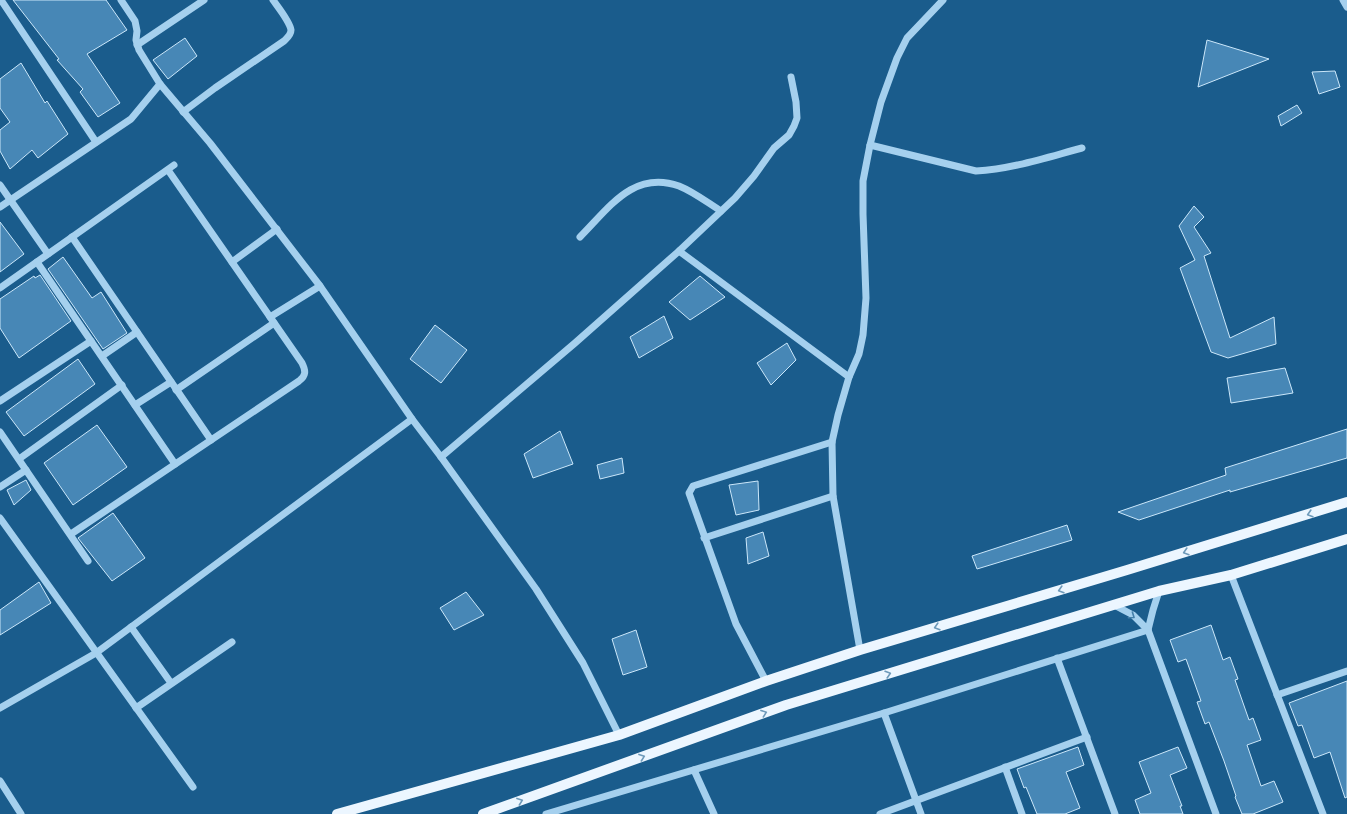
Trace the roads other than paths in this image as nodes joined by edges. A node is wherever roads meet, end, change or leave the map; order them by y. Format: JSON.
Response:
{"nodes":[{"id":1,"x":1,"y":0,"type":"edge"},
{"id":2,"x":121,"y":0,"type":"edge"},
{"id":3,"x":204,"y":0,"type":"edge"},
{"id":4,"x":273,"y":0,"type":"edge"},
{"id":5,"x":943,"y":0,"type":"edge"},
{"id":6,"x":1343,"y":0,"type":"edge"},
{"id":7,"x":1347,"y":6,"type":"edge"},
{"id":8,"x":137,"y":45,"type":"junction"},
{"id":9,"x":791,"y":77,"type":"dead end"},
{"id":10,"x":160,"y":84,"type":"junction"},
{"id":11,"x":182,"y":112,"type":"junction"},
{"id":12,"x":96,"y":142,"type":"junction"},
{"id":13,"x":870,"y":145,"type":"junction"},
{"id":14,"x":1082,"y":148,"type":"dead end"},
{"id":15,"x":0,"y":185,"type":"edge"},
{"id":16,"x":10,"y":200,"type":"junction"},
{"id":17,"x":0,"y":207,"type":"edge"},
{"id":18,"x":722,"y":211,"type":"junction"},
{"id":19,"x":277,"y":230,"type":"junction"},
{"id":20,"x":72,"y":237,"type":"junction"},
{"id":21,"x":580,"y":237,"type":"dead end"},
{"id":22,"x":680,"y":251,"type":"junction"},
{"id":23,"x":48,"y":254,"type":"junction"},
{"id":24,"x":37,"y":262,"type":"junction"},
{"id":25,"x":232,"y":262,"type":"junction"},
{"id":26,"x":320,"y":286,"type":"junction"},
{"id":27,"x":0,"y":288,"type":"edge"},
{"id":28,"x":272,"y":320,"type":"junction"},
{"id":29,"x":137,"y":332,"type":"junction"},
{"id":30,"x":91,"y":341,"type":"junction"},
{"id":31,"x":102,"y":356,"type":"junction"},
{"id":32,"x":850,"y":377,"type":"junction"},
{"id":33,"x":171,"y":382,"type":"junction"},
{"id":34,"x":122,"y":385,"type":"junction"},
{"id":35,"x":176,"y":390,"type":"junction"},
{"id":36,"x":0,"y":401,"type":"edge"},
{"id":37,"x":135,"y":405,"type":"junction"},
{"id":38,"x":412,"y":419,"type":"junction"},
{"id":39,"x":0,"y":432,"type":"edge"},
{"id":40,"x":211,"y":440,"type":"junction"},
{"id":41,"x":832,"y":442,"type":"junction"},
{"id":42,"x":441,"y":457,"type":"junction"},
{"id":43,"x":19,"y":459,"type":"junction"},
{"id":44,"x":175,"y":464,"type":"junction"},
{"id":45,"x":26,"y":470,"type":"junction"},
{"id":46,"x":0,"y":487,"type":"edge"},
{"id":47,"x":833,"y":496,"type":"junction"},
{"id":48,"x":1347,"y":502,"type":"edge"},
{"id":49,"x":0,"y":518,"type":"edge"},
{"id":50,"x":71,"y":534,"type":"junction"},
{"id":51,"x":704,"y":538,"type":"junction"},
{"id":52,"x":1347,"y":539,"type":"edge"},
{"id":53,"x":88,"y":561,"type":"dead end"},
{"id":54,"x":1231,"y":575,"type":"junction"},
{"id":55,"x":1159,"y":591,"type":"junction"},
{"id":56,"x":1114,"y":605,"type":"junction"},
{"id":57,"x":131,"y":627,"type":"junction"},
{"id":58,"x":1148,"y":630,"type":"junction"},
{"id":59,"x":232,"y":642,"type":"dead end"},
{"id":60,"x":860,"y":650,"type":"junction"},
{"id":61,"x":96,"y":653,"type":"junction"},
{"id":62,"x":1057,"y":658,"type":"junction"},
{"id":63,"x":1347,"y":671,"type":"edge"},
{"id":64,"x":766,"y":681,"type":"junction"},
{"id":65,"x":171,"y":684,"type":"junction"},
{"id":66,"x":1277,"y":695,"type":"junction"},
{"id":67,"x":0,"y":708,"type":"edge"},
{"id":68,"x":136,"y":708,"type":"junction"},
{"id":69,"x":884,"y":713,"type":"junction"},
{"id":70,"x":620,"y":735,"type":"junction"},
{"id":71,"x":1087,"y":737,"type":"junction"},
{"id":72,"x":1005,"y":767,"type":"junction"},
{"id":73,"x":694,"y":770,"type":"junction"},
{"id":74,"x":0,"y":781,"type":"edge"},
{"id":75,"x":192,"y":787,"type":"dead end"},
{"id":76,"x":916,"y":800,"type":"junction"},
{"id":77,"x":21,"y":814,"type":"edge"},
{"id":78,"x":338,"y":814,"type":"edge"},
{"id":79,"x":483,"y":814,"type":"edge"},
{"id":80,"x":546,"y":814,"type":"edge"},
{"id":81,"x":714,"y":814,"type":"edge"},
{"id":82,"x":880,"y":814,"type":"edge"},
{"id":83,"x":921,"y":814,"type":"edge"},
{"id":84,"x":1022,"y":814,"type":"edge"},
{"id":85,"x":1115,"y":814,"type":"edge"},
{"id":86,"x":1216,"y":814,"type":"edge"},
{"id":87,"x":1323,"y":814,"type":"edge"}],
"edges":[{"from":1,"to":12,"type":"street"},
{"from":2,"to":8,"type":"street"},
{"from":3,"to":8,"type":"street"},
{"from":4,"to":11,"type":"street"},
{"from":5,"to":13,"type":"street"},
{"from":6,"to":7,"type":"street"},
{"from":8,"to":10,"type":"street"},
{"from":9,"to":18,"type":"street"},
{"from":10,"to":11,"type":"street"},
{"from":10,"to":12,"type":"street"},
{"from":11,"to":19,"type":"street"},
{"from":12,"to":16,"type":"street"},
{"from":13,"to":14,"type":"street"},
{"from":13,"to":32,"type":"street"},
{"from":15,"to":16,"type":"street"},
{"from":16,"to":17,"type":"street"},
{"from":16,"to":23,"type":"street"},
{"from":18,"to":21,"type":"street"},
{"from":18,"to":22,"type":"street"},
{"from":19,"to":25,"type":"street"},
{"from":19,"to":26,"type":"street"},
{"from":20,"to":23,"type":"street"},
{"from":20,"to":25,"type":"street"},
{"from":20,"to":29,"type":"street"},
{"from":22,"to":32,"type":"street"},
{"from":22,"to":42,"type":"street"},
{"from":23,"to":24,"type":"street"},
{"from":24,"to":27,"type":"street"},
{"from":24,"to":30,"type":"street"},
{"from":25,"to":28,"type":"street"},
{"from":26,"to":28,"type":"street"},
{"from":26,"to":38,"type":"street"},
{"from":28,"to":35,"type":"street"},
{"from":28,"to":40,"type":"street"},
{"from":29,"to":31,"type":"street"},
{"from":29,"to":33,"type":"street"},
{"from":30,"to":31,"type":"street"},
{"from":30,"to":36,"type":"street"},
{"from":31,"to":34,"type":"street"},
{"from":32,"to":41,"type":"street"},
{"from":33,"to":35,"type":"street"},
{"from":33,"to":37,"type":"street"},
{"from":34,"to":37,"type":"street"},
{"from":34,"to":43,"type":"street"},
{"from":35,"to":40,"type":"street"},
{"from":37,"to":44,"type":"street"},
{"from":38,"to":42,"type":"street"},
{"from":38,"to":57,"type":"street"},
{"from":39,"to":43,"type":"street"},
{"from":40,"to":44,"type":"street"},
{"from":41,"to":47,"type":"street"},
{"from":41,"to":51,"type":"street"},
{"from":42,"to":70,"type":"street"},
{"from":43,"to":45,"type":"street"},
{"from":44,"to":50,"type":"street"},
{"from":45,"to":46,"type":"street"},
{"from":45,"to":50,"type":"street"},
{"from":47,"to":51,"type":"street"},
{"from":47,"to":60,"type":"street"},
{"from":48,"to":60,"type":"main road","one_way":true},
{"from":49,"to":61,"type":"street"},
{"from":50,"to":53,"type":"street"},
{"from":51,"to":64,"type":"street"},
{"from":52,"to":54,"type":"main road"},
{"from":54,"to":55,"type":"main road"},
{"from":54,"to":66,"type":"street"},
{"from":55,"to":56,"type":"main road"},
{"from":55,"to":58,"type":"street"},
{"from":56,"to":58,"type":"street","one_way":true},
{"from":79,"to":56,"type":"main road","one_way":true},
{"from":57,"to":61,"type":"street"},
{"from":57,"to":65,"type":"street"},
{"from":58,"to":62,"type":"street"},
{"from":58,"to":86,"type":"street"},
{"from":59,"to":65,"type":"street"},
{"from":60,"to":64,"type":"main road"},
{"from":61,"to":67,"type":"street"},
{"from":61,"to":68,"type":"street"},
{"from":62,"to":69,"type":"street"},
{"from":62,"to":71,"type":"street"},
{"from":63,"to":66,"type":"street"},
{"from":64,"to":70,"type":"main road"},
{"from":65,"to":68,"type":"street"},
{"from":66,"to":87,"type":"street"},
{"from":68,"to":75,"type":"street"},
{"from":69,"to":73,"type":"street"},
{"from":69,"to":76,"type":"street"},
{"from":70,"to":78,"type":"main road"},
{"from":71,"to":72,"type":"street"},
{"from":71,"to":85,"type":"street"},
{"from":72,"to":76,"type":"street"},
{"from":72,"to":84,"type":"street"},
{"from":73,"to":80,"type":"street"},
{"from":73,"to":81,"type":"street"},
{"from":74,"to":77,"type":"street"},
{"from":76,"to":82,"type":"street"},
{"from":76,"to":83,"type":"street"}]}
